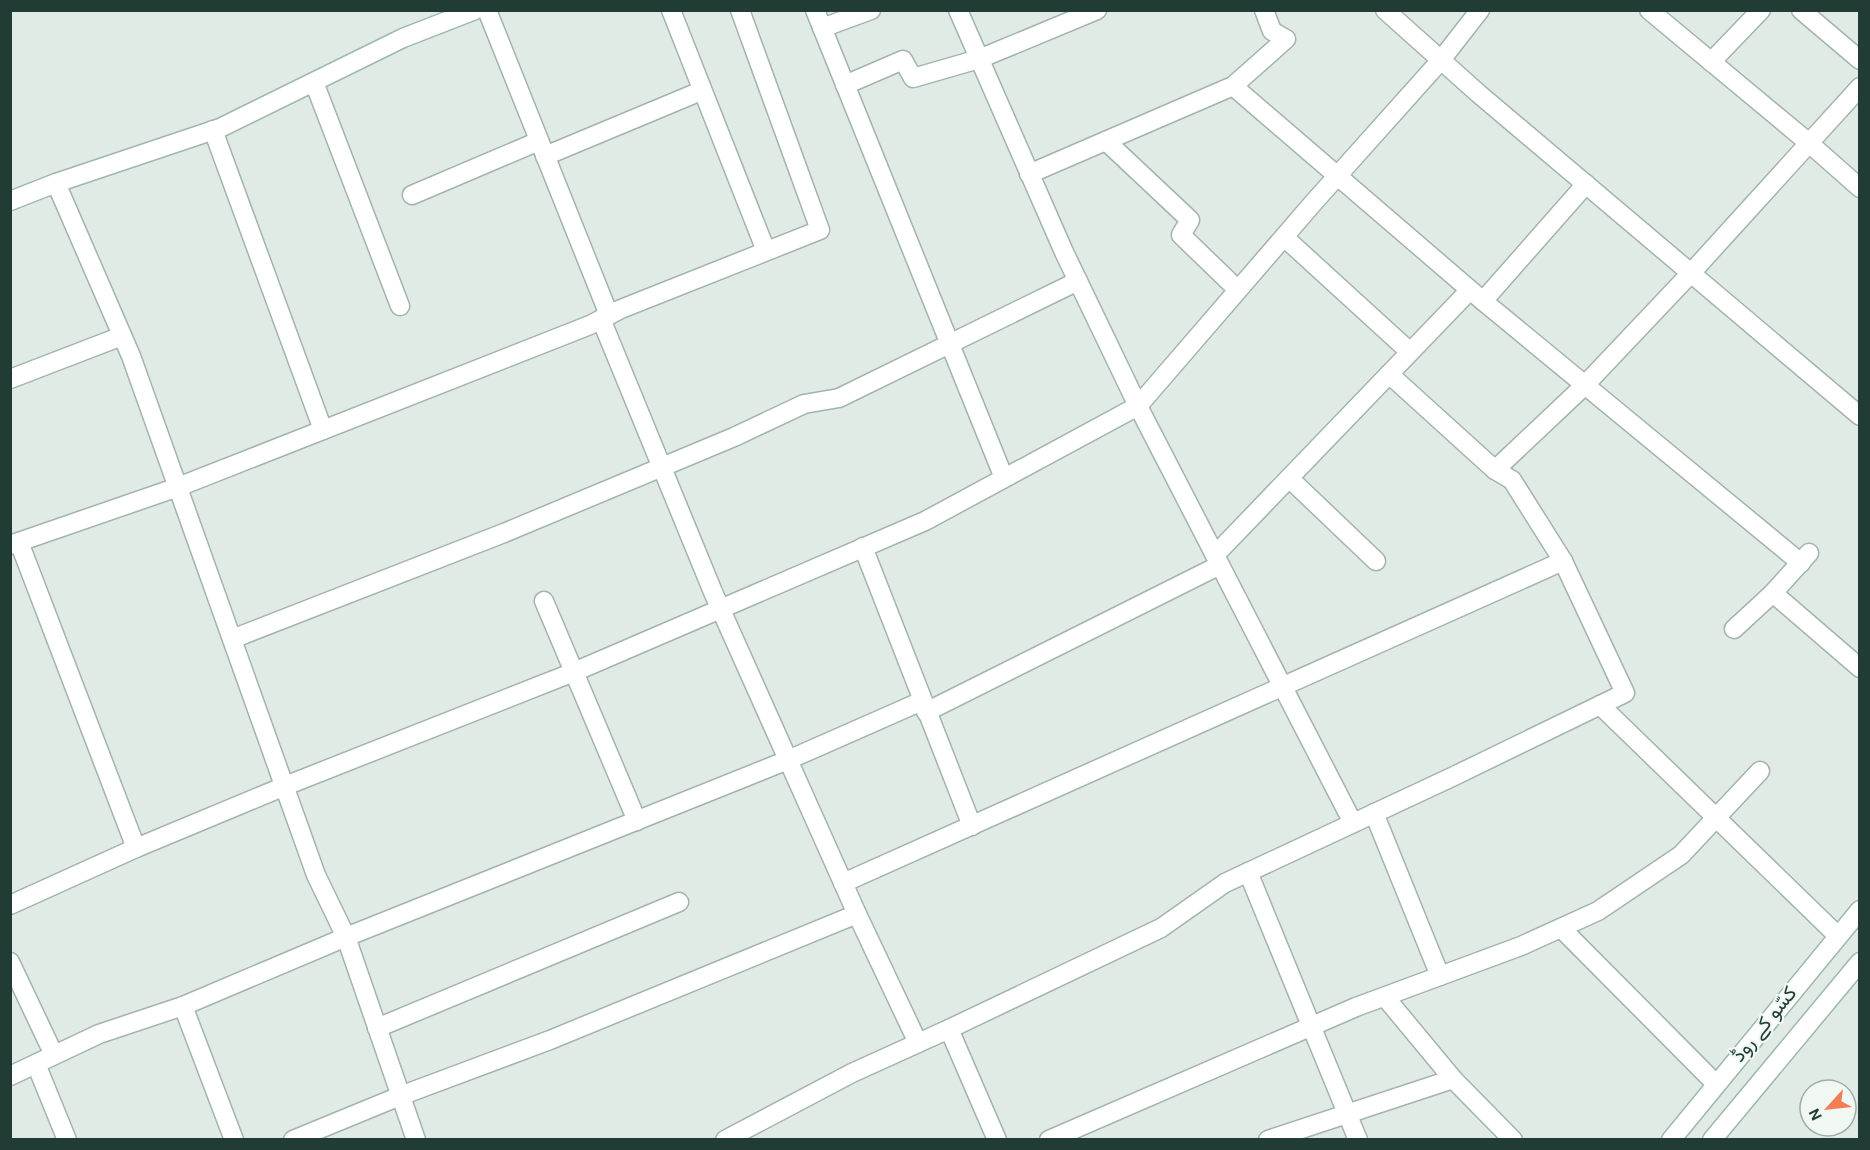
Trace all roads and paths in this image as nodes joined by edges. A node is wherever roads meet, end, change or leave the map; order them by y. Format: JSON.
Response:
{"nodes":[{"id":1,"x":475,"y":10,"type":"edge"},
{"id":2,"x":487,"y":10,"type":"edge"},
{"id":3,"x":671,"y":10,"type":"edge"},
{"id":4,"x":741,"y":10,"type":"edge"},
{"id":5,"x":815,"y":10,"type":"edge"},
{"id":6,"x":871,"y":10,"type":"edge"},
{"id":7,"x":958,"y":10,"type":"edge"},
{"id":8,"x":1097,"y":10,"type":"edge"},
{"id":9,"x":1264,"y":10,"type":"edge"},
{"id":10,"x":1385,"y":10,"type":"edge"},
{"id":11,"x":1480,"y":10,"type":"edge"},
{"id":12,"x":1649,"y":10,"type":"edge"},
{"id":13,"x":1761,"y":10,"type":"edge"},
{"id":14,"x":1801,"y":10,"type":"edge"},
{"id":15,"x":822,"y":28,"type":"junction"},
{"id":16,"x":979,"y":59,"type":"junction"},
{"id":17,"x":1441,"y":60,"type":"junction"},
{"id":18,"x":1860,"y":60,"type":"edge"},
{"id":19,"x":1711,"y":62,"type":"junction"},
{"id":20,"x":314,"y":82,"type":"junction"},
{"id":21,"x":845,"y":85,"type":"junction"},
{"id":22,"x":1233,"y":86,"type":"junction"},
{"id":23,"x":1860,"y":87,"type":"edge"},
{"id":24,"x":701,"y":91,"type":"junction"},
{"id":25,"x":213,"y":130,"type":"junction"},
{"id":26,"x":1106,"y":141,"type":"junction"},
{"id":27,"x":1809,"y":143,"type":"junction"},
{"id":28,"x":542,"y":148,"type":"junction"},
{"id":29,"x":1029,"y":174,"type":"junction"},
{"id":30,"x":1337,"y":176,"type":"junction"},
{"id":31,"x":56,"y":183,"type":"junction"},
{"id":32,"x":1586,"y":184,"type":"junction"},
{"id":33,"x":1860,"y":188,"type":"edge"},
{"id":34,"x":412,"y":195,"type":"dead end"},
{"id":35,"x":10,"y":201,"type":"edge"},
{"id":36,"x":1284,"y":237,"type":"junction"},
{"id":37,"x":766,"y":251,"type":"junction"},
{"id":38,"x":1691,"y":273,"type":"junction"},
{"id":39,"x":1078,"y":281,"type":"junction"},
{"id":40,"x":1238,"y":290,"type":"junction"},
{"id":41,"x":1477,"y":296,"type":"junction"},
{"id":42,"x":400,"y":306,"type":"dead end"},
{"id":43,"x":605,"y":317,"type":"junction"},
{"id":44,"x":122,"y":336,"type":"junction"},
{"id":45,"x":950,"y":344,"type":"junction"},
{"id":46,"x":1410,"y":352,"type":"junction"},
{"id":47,"x":1389,"y":374,"type":"junction"},
{"id":48,"x":10,"y":379,"type":"edge"},
{"id":49,"x":1585,"y":385,"type":"junction"},
{"id":50,"x":1138,"y":406,"type":"junction"},
{"id":51,"x":1860,"y":416,"type":"edge"},
{"id":52,"x":323,"y":430,"type":"junction"},
{"id":53,"x":662,"y":466,"type":"junction"},
{"id":54,"x":1495,"y":470,"type":"junction"},
{"id":55,"x":1004,"y":478,"type":"junction"},
{"id":56,"x":1289,"y":478,"type":"junction"},
{"id":57,"x":178,"y":487,"type":"junction"},
{"id":58,"x":15,"y":544,"type":"edge"},
{"id":59,"x":863,"y":548,"type":"junction"},
{"id":60,"x":1218,"y":560,"type":"junction"},
{"id":61,"x":1376,"y":561,"type":"dead end"},
{"id":62,"x":1563,"y":561,"type":"junction"},
{"id":63,"x":1773,"y":593,"type":"junction"},
{"id":64,"x":544,"y":601,"type":"dead end"},
{"id":65,"x":720,"y":608,"type":"junction"},
{"id":66,"x":1734,"y":629,"type":"dead end"},
{"id":67,"x":232,"y":639,"type":"junction"},
{"id":68,"x":1860,"y":668,"type":"edge"},
{"id":69,"x":574,"y":672,"type":"junction"},
{"id":70,"x":1284,"y":687,"type":"junction"},
{"id":71,"x":1600,"y":705,"type":"junction"},
{"id":72,"x":924,"y":707,"type":"junction"},
{"id":73,"x":788,"y":760,"type":"junction"},
{"id":74,"x":1760,"y":771,"type":"dead end"},
{"id":75,"x":285,"y":786,"type":"junction"},
{"id":76,"x":1374,"y":813,"type":"junction"},
{"id":77,"x":1717,"y":817,"type":"junction"},
{"id":78,"x":637,"y":821,"type":"junction"},
{"id":79,"x":1353,"y":823,"type":"junction"},
{"id":80,"x":972,"y":826,"type":"junction"},
{"id":81,"x":136,"y":848,"type":"junction"},
{"id":82,"x":1248,"y":872,"type":"junction"},
{"id":83,"x":843,"y":883,"type":"junction"},
{"id":84,"x":679,"y":902,"type":"dead end"},
{"id":85,"x":10,"y":905,"type":"edge"},
{"id":86,"x":1860,"y":910,"type":"edge"},
{"id":87,"x":857,"y":914,"type":"junction"},
{"id":88,"x":1561,"y":928,"type":"junction"},
{"id":89,"x":1838,"y":936,"type":"junction"},
{"id":90,"x":346,"y":937,"type":"junction"},
{"id":91,"x":10,"y":962,"type":"edge"},
{"id":92,"x":1856,"y":973,"type":"edge"},
{"id":93,"x":1440,"y":976,"type":"junction"},
{"id":94,"x":1384,"y":997,"type":"junction"},
{"id":95,"x":183,"y":1006,"type":"junction"},
{"id":96,"x":1311,"y":1026,"type":"junction"},
{"id":97,"x":377,"y":1028,"type":"junction"},
{"id":98,"x":949,"y":1029,"type":"junction"},
{"id":99,"x":918,"y":1043,"type":"junction"},
{"id":100,"x":54,"y":1055,"type":"junction"},
{"id":101,"x":36,"y":1064,"type":"junction"},
{"id":102,"x":10,"y":1076,"type":"edge"},
{"id":103,"x":1453,"y":1079,"type":"junction"},
{"id":104,"x":1716,"y":1084,"type":"junction"},
{"id":105,"x":400,"y":1096,"type":"junction"},
{"id":106,"x":1346,"y":1114,"type":"junction"},
{"id":107,"x":67,"y":1140,"type":"edge"},
{"id":108,"x":234,"y":1140,"type":"edge"},
{"id":109,"x":293,"y":1140,"type":"edge"},
{"id":110,"x":416,"y":1140,"type":"edge"},
{"id":111,"x":725,"y":1140,"type":"edge"},
{"id":112,"x":997,"y":1140,"type":"edge"},
{"id":113,"x":1049,"y":1140,"type":"edge"},
{"id":114,"x":1268,"y":1140,"type":"edge"},
{"id":115,"x":1358,"y":1140,"type":"edge"},
{"id":116,"x":1513,"y":1140,"type":"edge"},
{"id":117,"x":1671,"y":1140,"type":"edge"},
{"id":118,"x":1712,"y":1140,"type":"edge"}],
"edges":[{"from":1,"to":20,"type":"street"},
{"from":2,"to":28,"type":"street"},
{"from":3,"to":24,"type":"street"},
{"from":4,"to":37,"type":"street"},
{"from":5,"to":15,"type":"street"},
{"from":6,"to":15,"type":"street"},
{"from":7,"to":16,"type":"street"},
{"from":8,"to":16,"type":"street"},
{"from":9,"to":22,"type":"street"},
{"from":10,"to":17,"type":"street"},
{"from":11,"to":17,"type":"street"},
{"from":12,"to":19,"type":"street"},
{"from":13,"to":19,"type":"street"},
{"from":14,"to":18,"type":"street"},
{"from":15,"to":21,"type":"street"},
{"from":16,"to":21,"type":"street"},
{"from":16,"to":29,"type":"street"},
{"from":17,"to":30,"type":"street"},
{"from":17,"to":32,"type":"street"},
{"from":19,"to":27,"type":"street"},
{"from":20,"to":25,"type":"street"},
{"from":20,"to":42,"type":"street"},
{"from":21,"to":45,"type":"street"},
{"from":22,"to":26,"type":"street"},
{"from":22,"to":30,"type":"street"},
{"from":23,"to":27,"type":"street"},
{"from":24,"to":28,"type":"street"},
{"from":24,"to":37,"type":"street"},
{"from":25,"to":31,"type":"street"},
{"from":25,"to":52,"type":"street"},
{"from":26,"to":29,"type":"street"},
{"from":26,"to":40,"type":"street"},
{"from":27,"to":33,"type":"street"},
{"from":27,"to":38,"type":"street"},
{"from":28,"to":34,"type":"street"},
{"from":28,"to":43,"type":"street"},
{"from":29,"to":39,"type":"street"},
{"from":30,"to":36,"type":"street"},
{"from":30,"to":41,"type":"street"},
{"from":31,"to":35,"type":"street"},
{"from":31,"to":44,"type":"street"},
{"from":32,"to":38,"type":"street"},
{"from":32,"to":41,"type":"street"},
{"from":36,"to":40,"type":"street"},
{"from":36,"to":46,"type":"street"},
{"from":37,"to":43,"type":"street"},
{"from":38,"to":49,"type":"street"},
{"from":38,"to":51,"type":"street"},
{"from":39,"to":45,"type":"street"},
{"from":39,"to":50,"type":"street"},
{"from":40,"to":50,"type":"street"},
{"from":41,"to":46,"type":"street"},
{"from":41,"to":49,"type":"street"},
{"from":43,"to":52,"type":"street"},
{"from":43,"to":53,"type":"street"},
{"from":44,"to":48,"type":"street"},
{"from":44,"to":57,"type":"street"},
{"from":45,"to":53,"type":"street"},
{"from":45,"to":55,"type":"street"},
{"from":46,"to":47,"type":"street"},
{"from":47,"to":54,"type":"street"},
{"from":47,"to":56,"type":"street"},
{"from":49,"to":54,"type":"street"},
{"from":49,"to":63,"type":"street"},
{"from":50,"to":55,"type":"street"},
{"from":50,"to":60,"type":"street"},
{"from":52,"to":57,"type":"street"},
{"from":53,"to":65,"type":"street"},
{"from":53,"to":67,"type":"street"},
{"from":54,"to":62,"type":"street"},
{"from":55,"to":59,"type":"street"},
{"from":56,"to":60,"type":"street"},
{"from":56,"to":61,"type":"street"},
{"from":57,"to":58,"type":"street"},
{"from":57,"to":67,"type":"street"},
{"from":58,"to":81,"type":"street"},
{"from":59,"to":65,"type":"street"},
{"from":59,"to":72,"type":"street"},
{"from":60,"to":70,"type":"street"},
{"from":60,"to":72,"type":"street"},
{"from":62,"to":70,"type":"street"},
{"from":62,"to":71,"type":"street"},
{"from":63,"to":66,"type":"street"},
{"from":63,"to":68,"type":"street"},
{"from":64,"to":69,"type":"street"},
{"from":65,"to":69,"type":"street"},
{"from":65,"to":73,"type":"street"},
{"from":67,"to":75,"type":"street"},
{"from":69,"to":75,"type":"street"},
{"from":69,"to":78,"type":"street"},
{"from":70,"to":79,"type":"street"},
{"from":70,"to":80,"type":"street"},
{"from":71,"to":76,"type":"street"},
{"from":71,"to":77,"type":"street"},
{"from":72,"to":73,"type":"street"},
{"from":72,"to":80,"type":"street"},
{"from":73,"to":78,"type":"street"},
{"from":73,"to":83,"type":"street"},
{"from":74,"to":77,"type":"street"},
{"from":75,"to":81,"type":"street"},
{"from":75,"to":90,"type":"street"},
{"from":76,"to":79,"type":"street"},
{"from":76,"to":93,"type":"street"},
{"from":77,"to":88,"type":"street"},
{"from":77,"to":89,"type":"street"},
{"from":78,"to":90,"type":"street"},
{"from":79,"to":82,"type":"street"},
{"from":80,"to":83,"type":"street"},
{"from":81,"to":85,"type":"street"},
{"from":82,"to":96,"type":"street"},
{"from":82,"to":98,"type":"street"},
{"from":83,"to":87,"type":"street"},
{"from":84,"to":97,"type":"street"},
{"from":86,"to":89,"type":"street","name":"کسّو کے روڈ"},
{"from":87,"to":99,"type":"street"},
{"from":87,"to":105,"type":"street"},
{"from":88,"to":93,"type":"street"},
{"from":88,"to":104,"type":"street"},
{"from":89,"to":104,"type":"street","name":"کسّو کے روڈ"},
{"from":90,"to":95,"type":"street"},
{"from":90,"to":97,"type":"street"},
{"from":91,"to":100,"type":"street"},
{"from":92,"to":118,"type":"street","name":"کسّو کے روڈ"},
{"from":93,"to":94,"type":"street"},
{"from":94,"to":96,"type":"street"},
{"from":94,"to":103,"type":"street"},
{"from":95,"to":100,"type":"street"},
{"from":95,"to":108,"type":"street"},
{"from":96,"to":106,"type":"street"},
{"from":96,"to":113,"type":"street"},
{"from":97,"to":105,"type":"street"},
{"from":98,"to":99,"type":"street"},
{"from":98,"to":112,"type":"street"},
{"from":99,"to":111,"type":"street"},
{"from":100,"to":101,"type":"street"},
{"from":101,"to":102,"type":"street"},
{"from":101,"to":107,"type":"street"},
{"from":103,"to":106,"type":"street"},
{"from":103,"to":116,"type":"street"},
{"from":104,"to":117,"type":"street","name":"کسّو کے روڈ"},
{"from":105,"to":109,"type":"street"},
{"from":105,"to":110,"type":"street"},
{"from":106,"to":114,"type":"street"},
{"from":106,"to":115,"type":"street"}]}
